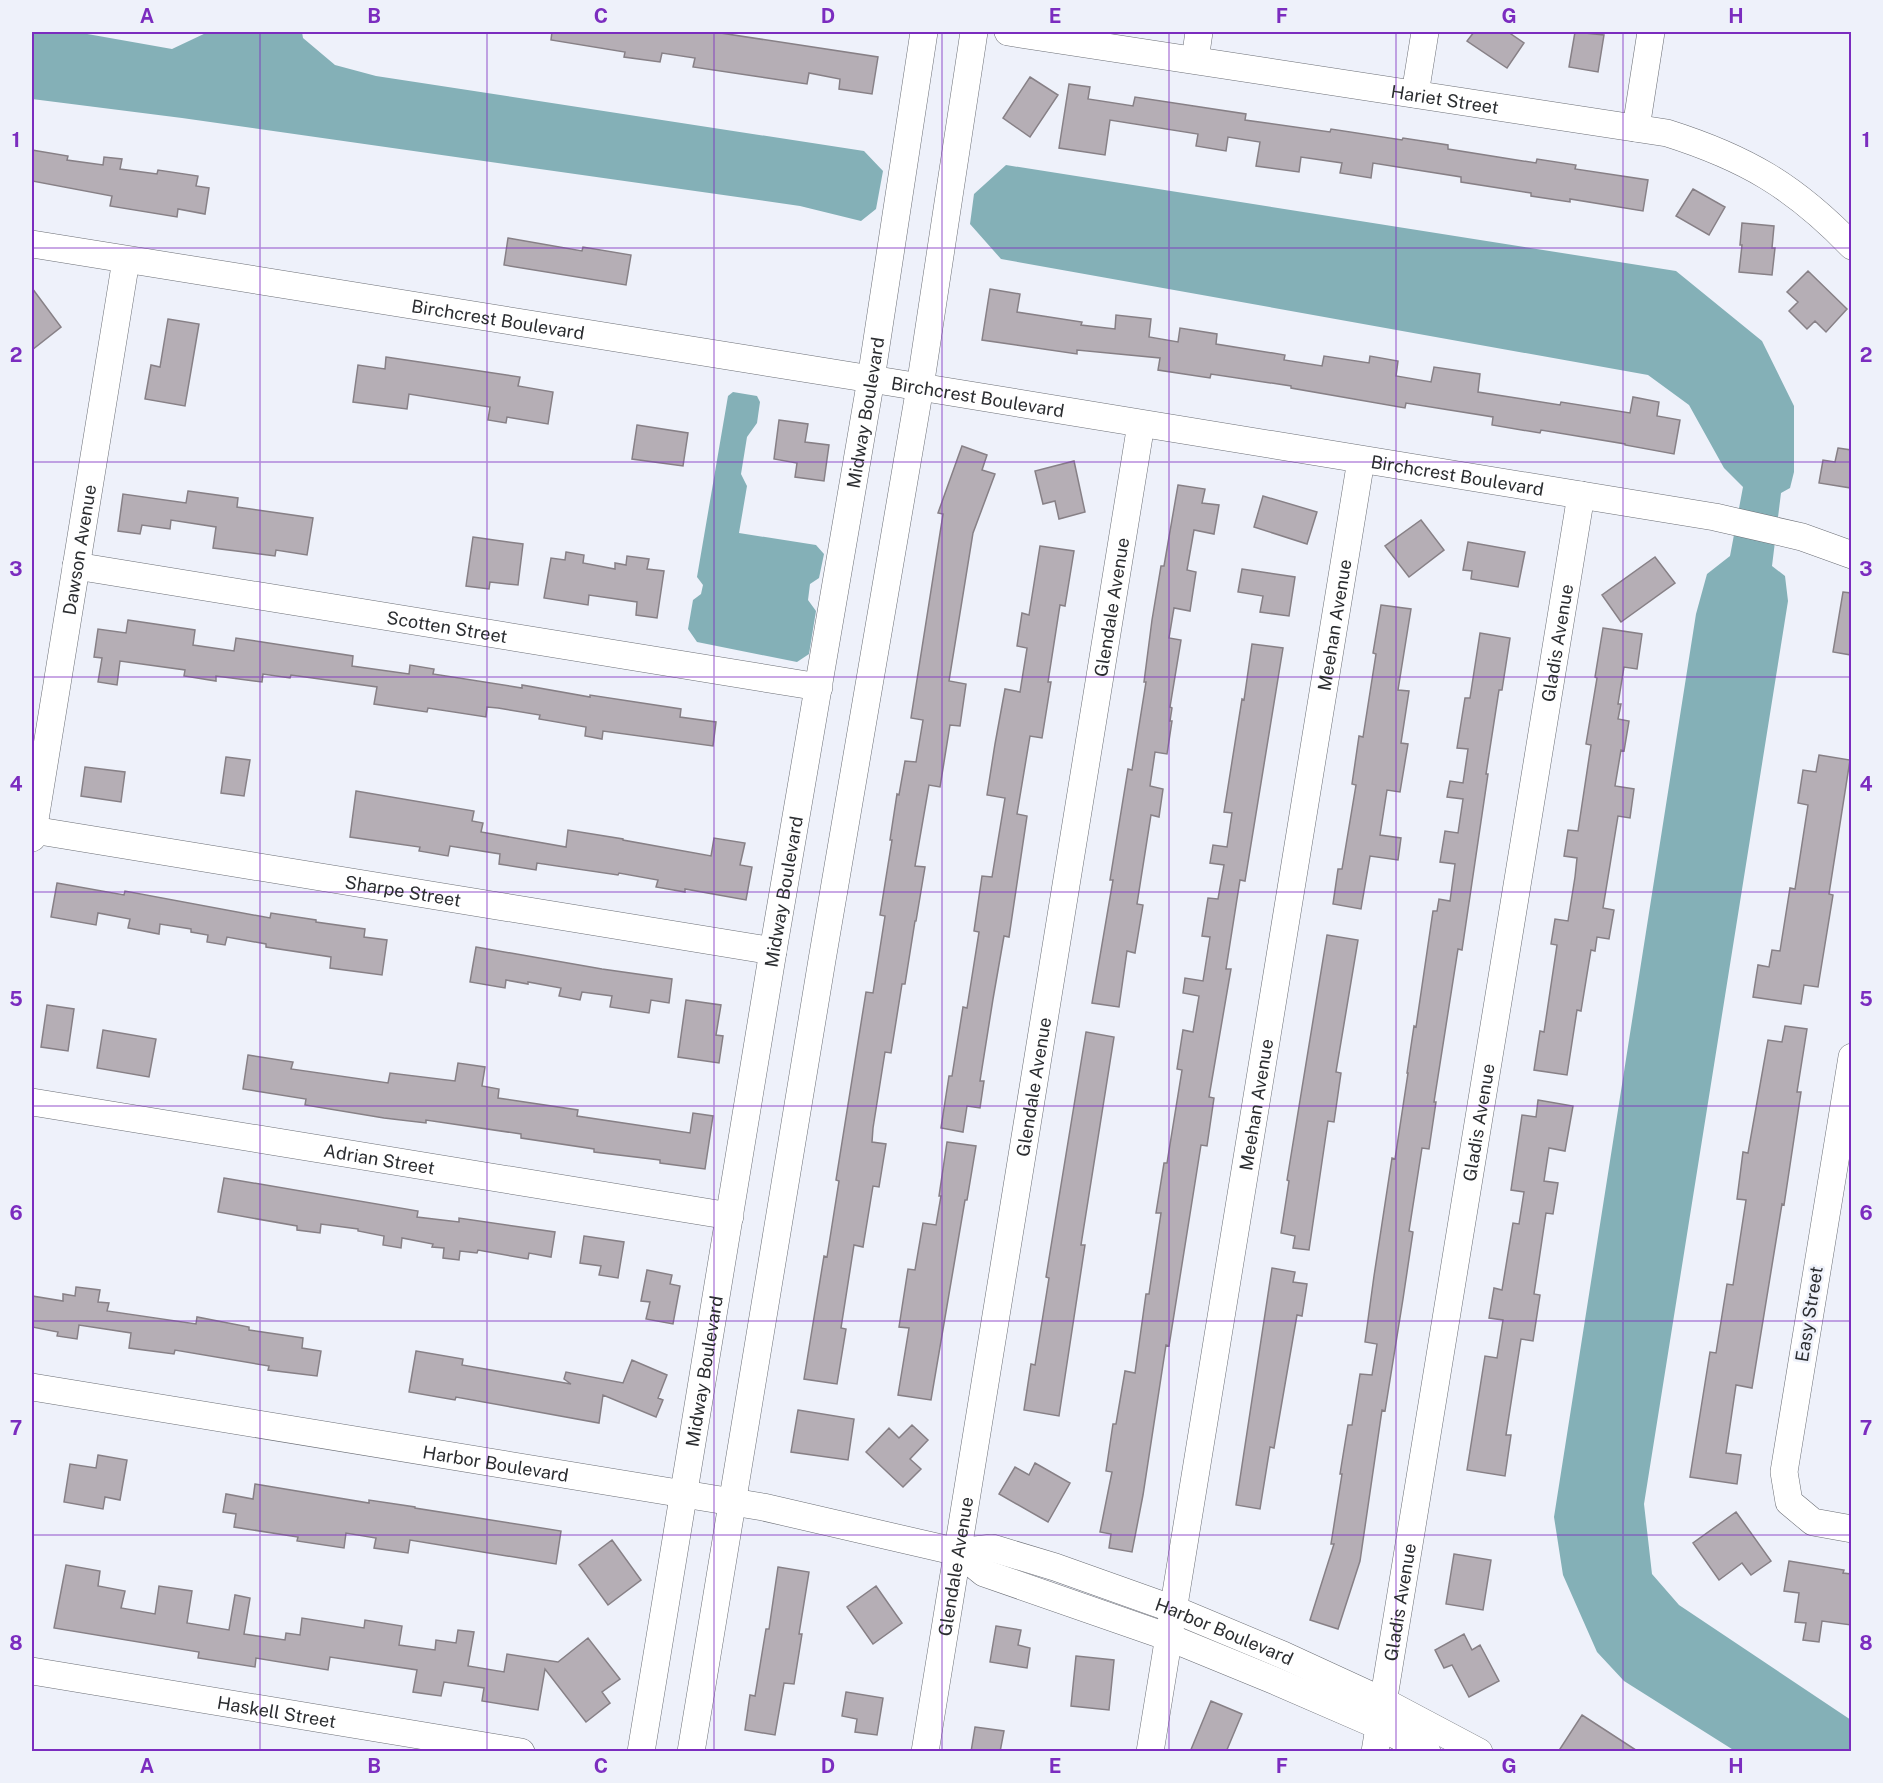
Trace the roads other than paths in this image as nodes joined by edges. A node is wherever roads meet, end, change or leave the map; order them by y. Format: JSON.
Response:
{"nodes":[{"id":1,"x":924,"y":32,"type":"edge"},
{"id":2,"x":974,"y":32,"type":"edge"},
{"id":3,"x":1008,"y":32,"type":"edge"},
{"id":4,"x":1199,"y":32,"type":"edge"},
{"id":5,"x":1425,"y":32,"type":"edge"},
{"id":6,"x":1651,"y":32,"type":"edge"},
{"id":7,"x":1195,"y":60,"type":"junction"},
{"id":8,"x":1415,"y":94,"type":"junction"},
{"id":9,"x":1636,"y":128,"type":"junction"},
{"id":10,"x":32,"y":244,"type":"edge"},
{"id":11,"x":1851,"y":246,"type":"edge"},
{"id":12,"x":126,"y":260,"type":"junction"},
{"id":13,"x":871,"y":379,"type":"junction"},
{"id":14,"x":920,"y":387,"type":"junction"},
{"id":15,"x":1141,"y":424,"type":"junction"},
{"id":16,"x":1361,"y":459,"type":"junction"},
{"id":17,"x":1581,"y":495,"type":"junction"},
{"id":18,"x":1851,"y":555,"type":"edge"},
{"id":19,"x":76,"y":566,"type":"junction"},
{"id":20,"x":819,"y":687,"type":"junction"},
{"id":21,"x":32,"y":834,"type":"edge"},
{"id":22,"x":773,"y":951,"type":"junction"},
{"id":23,"x":1851,"y":1057,"type":"edge"},
{"id":24,"x":32,"y":1102,"type":"edge"},
{"id":25,"x":730,"y":1216,"type":"junction"},
{"id":26,"x":32,"y":1387,"type":"edge"},
{"id":27,"x":684,"y":1493,"type":"junction"},
{"id":28,"x":733,"y":1502,"type":"junction"},
{"id":29,"x":1851,"y":1529,"type":"edge"},
{"id":30,"x":958,"y":1552,"type":"junction"},
{"id":31,"x":1173,"y":1609,"type":"junction"},
{"id":32,"x":1168,"y":1637,"type":"junction"},
{"id":33,"x":32,"y":1671,"type":"edge"},
{"id":34,"x":1379,"y":1726,"type":"edge"},
{"id":35,"x":521,"y":1752,"type":"edge"},
{"id":36,"x":641,"y":1752,"type":"edge"},
{"id":37,"x":691,"y":1752,"type":"edge"},
{"id":38,"x":925,"y":1752,"type":"edge"},
{"id":39,"x":1150,"y":1752,"type":"edge"},
{"id":40,"x":1427,"y":1752,"type":"edge"},
{"id":41,"x":1479,"y":1752,"type":"edge"}],
"edges":[{"from":1,"to":13,"type":"street","name":"Midway Boulevard"},
{"from":2,"to":14,"type":"street"},
{"from":3,"to":7,"type":"street","name":"Hariet Street"},
{"from":4,"to":7,"type":"street"},
{"from":5,"to":8,"type":"street"},
{"from":6,"to":9,"type":"street"},
{"from":7,"to":8,"type":"street","name":"Hariet Street"},
{"from":8,"to":9,"type":"street","name":"Hariet Street"},
{"from":9,"to":11,"type":"street","name":"Hariet Street"},
{"from":10,"to":12,"type":"street","name":"Birchcrest Boulevard"},
{"from":12,"to":13,"type":"street","name":"Birchcrest Boulevard"},
{"from":12,"to":19,"type":"street","name":"Dawson Avenue"},
{"from":13,"to":14,"type":"street","name":"Birchcrest Boulevard"},
{"from":13,"to":20,"type":"street","name":"Midway Boulevard"},
{"from":14,"to":15,"type":"street","name":"Birchcrest Boulevard"},
{"from":14,"to":28,"type":"street"},
{"from":15,"to":16,"type":"street","name":"Birchcrest Boulevard"},
{"from":15,"to":30,"type":"street","name":"Glendale Avenue"},
{"from":16,"to":17,"type":"street","name":"Birchcrest Boulevard"},
{"from":16,"to":31,"type":"street","name":"Meehan Avenue"},
{"from":17,"to":18,"type":"street","name":"Birchcrest Boulevard"},
{"from":17,"to":34,"type":"street","name":"Gladis Avenue"},
{"from":19,"to":20,"type":"street","name":"Scotten Street"},
{"from":19,"to":21,"type":"street","name":"Dawson Avenue"},
{"from":20,"to":22,"type":"street","name":"Midway Boulevard"},
{"from":21,"to":22,"type":"street","name":"Sharpe Street"},
{"from":22,"to":25,"type":"street","name":"Midway Boulevard"},
{"from":23,"to":29,"type":"street","name":"Easy Street"},
{"from":24,"to":25,"type":"street","name":"Adrian Street"},
{"from":25,"to":27,"type":"street","name":"Midway Boulevard"},
{"from":26,"to":27,"type":"street","name":"Harbor Boulevard"},
{"from":27,"to":28,"type":"street","name":"Harbor Boulevard"},
{"from":27,"to":36,"type":"street","name":"Midway Boulevard"},
{"from":28,"to":30,"type":"street","name":"Harbor Boulevard"},
{"from":28,"to":37,"type":"street"},
{"from":30,"to":31,"type":"street","name":"Harbor Boulevard"},
{"from":30,"to":32,"type":"street","name":"Harbor Boulevard"},
{"from":30,"to":38,"type":"street","name":"Glendale Avenue"},
{"from":31,"to":32,"type":"street","name":"Meehan Avenue"},
{"from":31,"to":34,"type":"street","name":"Harbor Boulevard"},
{"from":32,"to":34,"type":"street","name":"Harbor Boulevard"},
{"from":32,"to":39,"type":"street","name":"Meehan Avenue"},
{"from":33,"to":35,"type":"street","name":"Haskell Street"},
{"from":34,"to":40,"type":"street","name":"Harbor Boulevard"},
{"from":34,"to":41,"type":"street","name":"Harbor Boulevard"}]}
